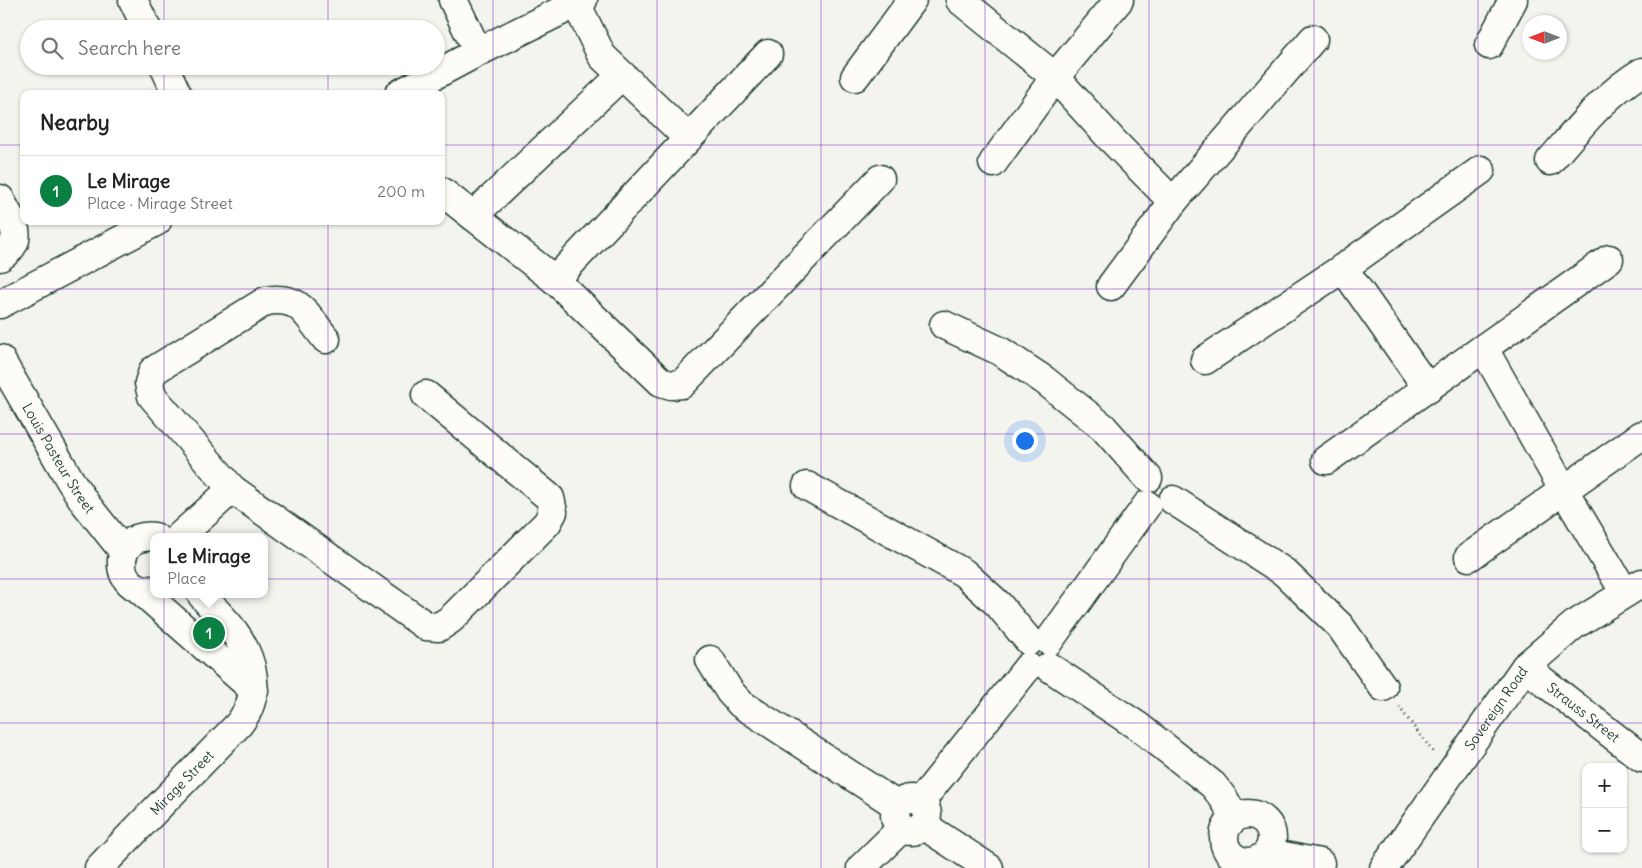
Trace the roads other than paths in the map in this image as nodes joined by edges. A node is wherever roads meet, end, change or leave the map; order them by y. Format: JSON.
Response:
{"nodes":[{"id":1,"x":133,"y":0,"type":"edge"},
{"id":2,"x":453,"y":0,"type":"edge"},
{"id":3,"x":912,"y":0,"type":"edge"},
{"id":4,"x":960,"y":0,"type":"edge"},
{"id":5,"x":1118,"y":0,"type":"edge"},
{"id":6,"x":1513,"y":0,"type":"edge"},
{"id":7,"x":579,"y":2,"type":"edge"},
{"id":8,"x":142,"y":20,"type":"edge"},
{"id":9,"x":1313,"y":39,"type":"dead end"},
{"id":10,"x":1489,"y":45,"type":"dead end"},
{"id":11,"x":478,"y":52,"type":"junction"},
{"id":12,"x":768,"y":54,"type":"dead end"},
{"id":13,"x":445,"y":70,"type":"edge"},
{"id":14,"x":1642,"y":72,"type":"edge"},
{"id":15,"x":168,"y":75,"type":"edge"},
{"id":16,"x":435,"y":75,"type":"edge"},
{"id":17,"x":621,"y":76,"type":"junction"},
{"id":18,"x":856,"y":77,"type":"dead end"},
{"id":19,"x":1055,"y":77,"type":"junction"},
{"id":20,"x":175,"y":90,"type":"edge"},
{"id":21,"x":407,"y":90,"type":"edge"},
{"id":22,"x":688,"y":138,"type":"junction"},
{"id":23,"x":1550,"y":161,"type":"dead end"},
{"id":24,"x":993,"y":163,"type":"dead end"},
{"id":25,"x":1481,"y":170,"type":"dead end"},
{"id":26,"x":880,"y":179,"type":"dead end"},
{"id":27,"x":445,"y":194,"type":"edge"},
{"id":28,"x":0,"y":199,"type":"edge"},
{"id":29,"x":1173,"y":202,"type":"junction"},
{"id":30,"x":473,"y":216,"type":"junction"},
{"id":31,"x":150,"y":225,"type":"edge"},
{"id":32,"x":0,"y":257,"type":"edge"},
{"id":33,"x":1609,"y":259,"type":"dead end"},
{"id":34,"x":1343,"y":268,"type":"junction"},
{"id":35,"x":555,"y":280,"type":"junction"},
{"id":36,"x":1110,"y":286,"type":"dead end"},
{"id":37,"x":0,"y":304,"type":"edge"},
{"id":38,"x":944,"y":325,"type":"dead end"},
{"id":39,"x":326,"y":339,"type":"dead end"},
{"id":40,"x":1484,"y":349,"type":"junction"},
{"id":41,"x":0,"y":359,"type":"edge"},
{"id":42,"x":1205,"y":360,"type":"dead end"},
{"id":43,"x":1428,"y":389,"type":"junction"},
{"id":44,"x":426,"y":395,"type":"dead end"},
{"id":45,"x":1642,"y":435,"type":"edge"},
{"id":46,"x":1326,"y":460,"type":"dead end"},
{"id":47,"x":807,"y":486,"type":"dead end"},
{"id":48,"x":232,"y":489,"type":"junction"},
{"id":49,"x":1563,"y":489,"type":"junction"},
{"id":50,"x":1160,"y":502,"type":"junction"},
{"id":51,"x":183,"y":533,"type":"edge"},
{"id":52,"x":150,"y":537,"type":"edge"},
{"id":53,"x":124,"y":552,"type":"junction"},
{"id":54,"x":1469,"y":557,"type":"dead end"},
{"id":55,"x":1633,"y":588,"type":"edge"},
{"id":56,"x":146,"y":589,"type":"edge"},
{"id":57,"x":156,"y":598,"type":"edge"},
{"id":58,"x":205,"y":598,"type":"edge"},
{"id":59,"x":1039,"y":654,"type":"junction"},
{"id":60,"x":710,"y":660,"type":"dead end"},
{"id":61,"x":1525,"y":667,"type":"junction"},
{"id":62,"x":1383,"y":688,"type":"road end"},
{"id":63,"x":254,"y":690,"type":"junction"},
{"id":64,"x":1642,"y":758,"type":"edge"},
{"id":65,"x":911,"y":815,"type":"junction"},
{"id":66,"x":1320,"y":863,"type":"dead end"},
{"id":67,"x":99,"y":868,"type":"edge"},
{"id":68,"x":861,"y":868,"type":"edge"},
{"id":69,"x":989,"y":868,"type":"edge"},
{"id":70,"x":1384,"y":868,"type":"edge"}],
"edges":[{"from":1,"to":8,"type":"street"},
{"from":2,"to":11,"type":"street"},
{"from":3,"to":18,"type":"street"},
{"from":4,"to":19,"type":"street"},
{"from":5,"to":19,"type":"street"},
{"from":6,"to":10,"type":"street"},
{"from":7,"to":11,"type":"street"},
{"from":7,"to":17,"type":"street"},
{"from":9,"to":29,"type":"street"},
{"from":11,"to":13,"type":"street"},
{"from":12,"to":22,"type":"street"},
{"from":14,"to":23,"type":"street"},
{"from":15,"to":20,"type":"street"},
{"from":16,"to":21,"type":"street"},
{"from":17,"to":22,"type":"street"},
{"from":17,"to":30,"type":"street"},
{"from":19,"to":24,"type":"street"},
{"from":19,"to":29,"type":"street"},
{"from":22,"to":35,"type":"street"},
{"from":25,"to":34,"type":"street"},
{"from":26,"to":35,"type":"street"},
{"from":27,"to":30,"type":"street"},
{"from":28,"to":32,"type":"street"},
{"from":29,"to":36,"type":"street"},
{"from":30,"to":35,"type":"street"},
{"from":31,"to":37,"type":"street"},
{"from":33,"to":40,"type":"street"},
{"from":34,"to":42,"type":"street"},
{"from":34,"to":43,"type":"street"},
{"from":38,"to":50,"type":"street"},
{"from":39,"to":48,"type":"street"},
{"from":40,"to":43,"type":"street"},
{"from":40,"to":49,"type":"street"},
{"from":41,"to":53,"type":"street","name":"Louis Pasteur Street"},
{"from":43,"to":46,"type":"street"},
{"from":44,"to":48,"type":"street"},
{"from":45,"to":49,"type":"street"},
{"from":47,"to":59,"type":"street"},
{"from":48,"to":51,"type":"street"},
{"from":49,"to":54,"type":"street"},
{"from":49,"to":55,"type":"street"},
{"from":50,"to":59,"type":"street"},
{"from":50,"to":62,"type":"street"},
{"from":52,"to":53,"type":"street"},
{"from":53,"to":56,"type":"street"},
{"from":55,"to":61,"type":"street","name":"Sovereign Road"},
{"from":57,"to":63,"type":"street"},
{"from":58,"to":63,"type":"street"},
{"from":59,"to":65,"type":"street"},
{"from":59,"to":66,"type":"street"},
{"from":60,"to":65,"type":"street"},
{"from":61,"to":64,"type":"street","name":"Strauss Street"},
{"from":61,"to":70,"type":"street","name":"Sovereign Road"},
{"from":63,"to":67,"type":"street","name":"Mirage Street"},
{"from":65,"to":68,"type":"street"},
{"from":65,"to":69,"type":"street"}]}
